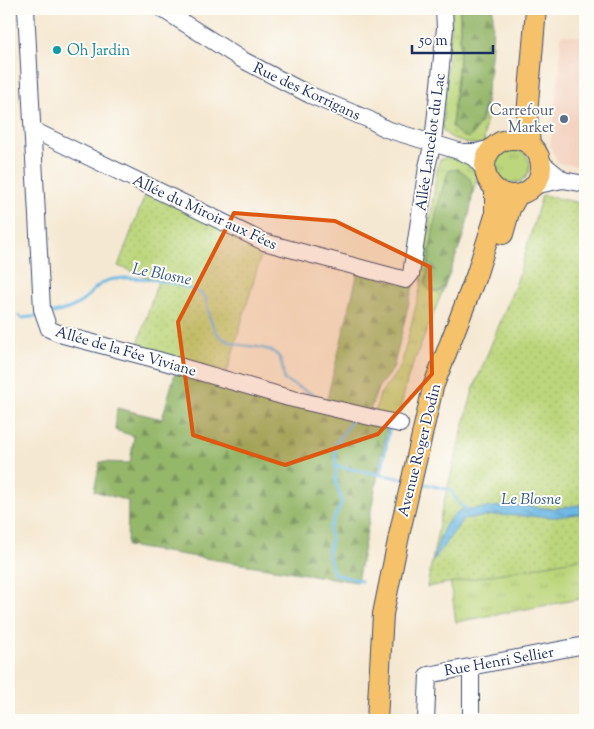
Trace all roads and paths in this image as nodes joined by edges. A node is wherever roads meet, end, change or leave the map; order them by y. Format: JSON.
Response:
{"nodes":[{"id":1,"x":26,"y":9,"type":"edge"},
{"id":2,"x":162,"y":9,"type":"edge"},
{"id":3,"x":444,"y":9,"type":"edge"},
{"id":4,"x":522,"y":9,"type":"edge"},
{"id":5,"x":536,"y":9,"type":"edge"},
{"id":6,"x":33,"y":130,"type":"junction"},
{"id":7,"x":433,"y":142,"type":"junction"},
{"id":8,"x":498,"y":144,"type":"junction"},
{"id":9,"x":530,"y":144,"type":"junction"},
{"id":10,"x":462,"y":152,"type":"junction"},
{"id":11,"x":541,"y":162,"type":"junction"},
{"id":12,"x":484,"y":169,"type":"junction"},
{"id":13,"x":563,"y":180,"type":"junction"},
{"id":14,"x":585,"y":184,"type":"edge"},
{"id":15,"x":495,"y":189,"type":"junction"},
{"id":16,"x":526,"y":190,"type":"junction"},
{"id":17,"x":411,"y":274,"type":"joint"},
{"id":18,"x":400,"y":424,"type":"dead end"},
{"id":19,"x":426,"y":446,"type":"junction"},
{"id":20,"x":406,"y":532,"type":"junction"},
{"id":21,"x":585,"y":645,"type":"edge"},
{"id":22,"x":471,"y":667,"type":"junction"},
{"id":23,"x":377,"y":720,"type":"edge"},
{"id":24,"x":390,"y":720,"type":"edge"},
{"id":25,"x":426,"y":720,"type":"edge"},
{"id":26,"x":471,"y":720,"type":"edge"}],
"edges":[{"from":1,"to":6,"type":"street","name":"Allée de la Fée Viviane"},
{"from":2,"to":7,"type":"street","name":"Rue des Korrigans"},
{"from":3,"to":7,"type":"street","name":"Allée Lancelot du Lac"},
{"from":4,"to":8,"type":"main road"},
{"from":5,"to":9,"type":"main road"},
{"from":6,"to":17,"type":"street","name":"Allée du Miroir aux Fées"},
{"from":6,"to":18,"type":"street","name":"Allée de la Fée Viviane"},
{"from":7,"to":10,"type":"street","name":"Rue des Korrigans"},
{"from":7,"to":17,"type":"street","name":"Allée Lancelot du Lac"},
{"from":8,"to":9,"type":"main road"},
{"from":8,"to":10,"type":"street","name":"Rue des Korrigans"},
{"from":8,"to":12,"type":"main road"},
{"from":9,"to":11,"type":"main road"},
{"from":10,"to":12,"type":"street","name":"Rue des Korrigans"},
{"from":11,"to":13,"type":"street"},
{"from":11,"to":16,"type":"main road"},
{"from":12,"to":15,"type":"main road"},
{"from":13,"to":14,"type":"street"},
{"from":13,"to":16,"type":"street"},
{"from":15,"to":16,"type":"main road"},
{"from":15,"to":19,"type":"main road","name":"Avenue Roger Dodin"},
{"from":16,"to":19,"type":"main road","name":"Avenue Roger Dodin"},
{"from":19,"to":20,"type":"main road","name":"Avenue Roger Dodin"},
{"from":20,"to":23,"type":"main road","name":"Avenue Roger Dodin"},
{"from":20,"to":24,"type":"main road","name":"Avenue Roger Dodin"},
{"from":21,"to":22,"type":"street","name":"Rue Henri Sellier"},
{"from":22,"to":25,"type":"street","name":"Rue Henri Sellier"},
{"from":22,"to":26,"type":"street"}]}
